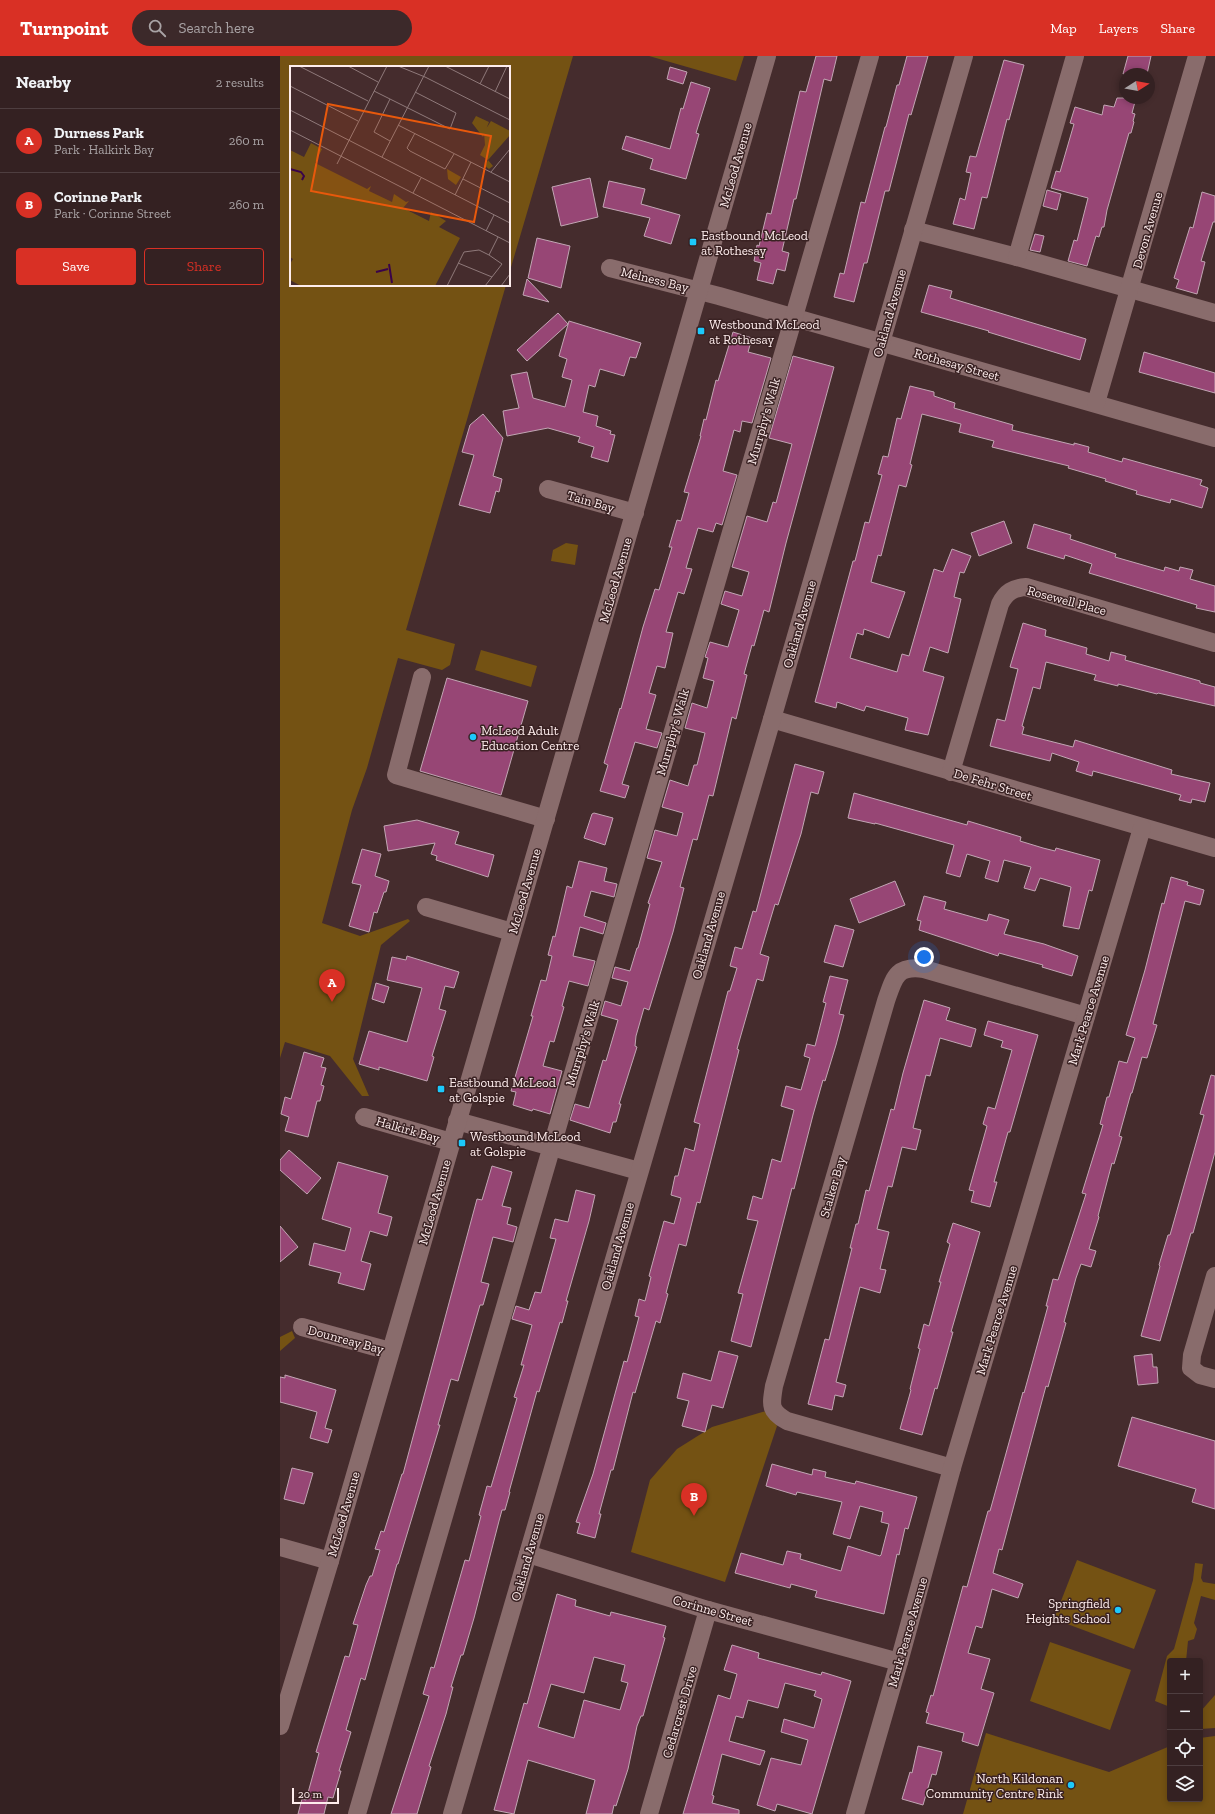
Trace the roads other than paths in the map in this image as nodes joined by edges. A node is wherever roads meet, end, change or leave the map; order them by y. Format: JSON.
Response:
{"nodes":[{"id":1,"x":767,"y":56,"type":"edge"},
{"id":2,"x":870,"y":56,"type":"edge"},
{"id":3,"x":964,"y":56,"type":"edge"},
{"id":4,"x":1075,"y":56,"type":"edge"},
{"id":5,"x":1197,"y":56,"type":"edge"},
{"id":6,"x":913,"y":230,"type":"junction"},
{"id":7,"x":1017,"y":256,"type":"junction"},
{"id":8,"x":610,"y":268,"type":"dead end"},
{"id":9,"x":1130,"y":288,"type":"junction"},
{"id":10,"x":699,"y":290,"type":"junction"},
{"id":11,"x":1215,"y":313,"type":"edge"},
{"id":12,"x":794,"y":317,"type":"junction"},
{"id":13,"x":880,"y":343,"type":"junction"},
{"id":14,"x":1096,"y":403,"type":"junction"},
{"id":15,"x":1215,"y":438,"type":"edge"},
{"id":16,"x":548,"y":489,"type":"dead end"},
{"id":17,"x":635,"y":513,"type":"junction"},
{"id":18,"x":1215,"y":643,"type":"edge"},
{"id":19,"x":422,"y":677,"type":"dead end"},
{"id":20,"x":772,"y":719,"type":"junction"},
{"id":21,"x":951,"y":772,"type":"junction"},
{"id":22,"x":546,"y":819,"type":"junction"},
{"id":23,"x":1142,"y":828,"type":"junction"},
{"id":24,"x":1215,"y":848,"type":"edge"},
{"id":25,"x":426,"y":907,"type":"dead end"},
{"id":26,"x":512,"y":932,"type":"junction"},
{"id":27,"x":1086,"y":1016,"type":"junction"},
{"id":28,"x":364,"y":1117,"type":"dead end"},
{"id":29,"x":457,"y":1121,"type":"junction"},
{"id":30,"x":451,"y":1142,"type":"junction"},
{"id":31,"x":551,"y":1147,"type":"junction"},
{"id":32,"x":639,"y":1171,"type":"junction"},
{"id":33,"x":1215,"y":1276,"type":"edge"},
{"id":34,"x":302,"y":1327,"type":"dead end"},
{"id":35,"x":390,"y":1351,"type":"junction"},
{"id":36,"x":1215,"y":1379,"type":"edge"},
{"id":37,"x":952,"y":1468,"type":"junction"},
{"id":38,"x":280,"y":1547,"type":"edge"},
{"id":39,"x":528,"y":1554,"type":"junction"},
{"id":40,"x":330,"y":1561,"type":"junction"},
{"id":41,"x":708,"y":1610,"type":"junction"},
{"id":42,"x":899,"y":1662,"type":"junction"},
{"id":43,"x":280,"y":1726,"type":"edge"},
{"id":44,"x":357,"y":1814,"type":"edge"},
{"id":45,"x":452,"y":1814,"type":"edge"},
{"id":46,"x":649,"y":1814,"type":"edge"},
{"id":47,"x":855,"y":1814,"type":"edge"}],
"edges":[{"from":1,"to":10,"type":"street","name":"McLeod Avenue"},
{"from":2,"to":12,"type":"street","name":"Murrphy's Walk"},
{"from":3,"to":6,"type":"street","name":"Oakland Avenue"},
{"from":4,"to":7,"type":"street"},
{"from":5,"to":9,"type":"street","name":"Devon Avenue"},
{"from":6,"to":7,"type":"street"},
{"from":6,"to":13,"type":"street","name":"Oakland Avenue"},
{"from":7,"to":9,"type":"street"},
{"from":8,"to":10,"type":"street","name":"Melness Bay"},
{"from":9,"to":11,"type":"street"},
{"from":9,"to":14,"type":"street","name":"Devon Avenue"},
{"from":10,"to":12,"type":"street","name":"Rothesay Street"},
{"from":10,"to":17,"type":"street","name":"McLeod Avenue"},
{"from":12,"to":13,"type":"street","name":"Rothesay Street"},
{"from":12,"to":31,"type":"street","name":"Murrphy's Walk"},
{"from":13,"to":14,"type":"street","name":"Rothesay Street"},
{"from":13,"to":20,"type":"street","name":"Oakland Avenue"},
{"from":14,"to":15,"type":"street","name":"Rothesay Street"},
{"from":16,"to":17,"type":"street","name":"Tain Bay"},
{"from":17,"to":22,"type":"street","name":"McLeod Avenue"},
{"from":18,"to":21,"type":"street","name":"Rosewell Place"},
{"from":19,"to":22,"type":"street"},
{"from":20,"to":21,"type":"street","name":"De Fehr Street"},
{"from":20,"to":32,"type":"street","name":"Oakland Avenue"},
{"from":21,"to":23,"type":"street","name":"De Fehr Street"},
{"from":22,"to":26,"type":"street","name":"McLeod Avenue"},
{"from":23,"to":24,"type":"street","name":"De Fehr Street"},
{"from":23,"to":27,"type":"street","name":"Mark Pearce Avenue"},
{"from":25,"to":26,"type":"street"},
{"from":26,"to":29,"type":"street","name":"McLeod Avenue"},
{"from":27,"to":37,"type":"street","name":"Mark Pearce Avenue"},
{"from":27,"to":37,"type":"street","name":"Stalker Bay"},
{"from":28,"to":30,"type":"street","name":"Halkirk Bay"},
{"from":29,"to":30,"type":"street","name":"McLeod Avenue"},
{"from":29,"to":31,"type":"street"},
{"from":30,"to":35,"type":"street","name":"McLeod Avenue"},
{"from":31,"to":32,"type":"street"},
{"from":31,"to":44,"type":"street","name":"Murrphy's Walk"},
{"from":32,"to":39,"type":"street","name":"Oakland Avenue"},
{"from":33,"to":36,"type":"street"},
{"from":34,"to":35,"type":"street","name":"Dounreay Bay"},
{"from":35,"to":40,"type":"street","name":"McLeod Avenue"},
{"from":37,"to":42,"type":"street","name":"Mark Pearce Avenue"},
{"from":38,"to":40,"type":"street"},
{"from":39,"to":41,"type":"street","name":"Corinne Street"},
{"from":39,"to":45,"type":"street","name":"Oakland Avenue"},
{"from":40,"to":43,"type":"street","name":"McLeod Avenue"},
{"from":41,"to":42,"type":"street","name":"Corinne Street"},
{"from":41,"to":46,"type":"street","name":"Cedarcrest Drive"},
{"from":42,"to":47,"type":"street","name":"Mark Pearce Avenue"}]}
